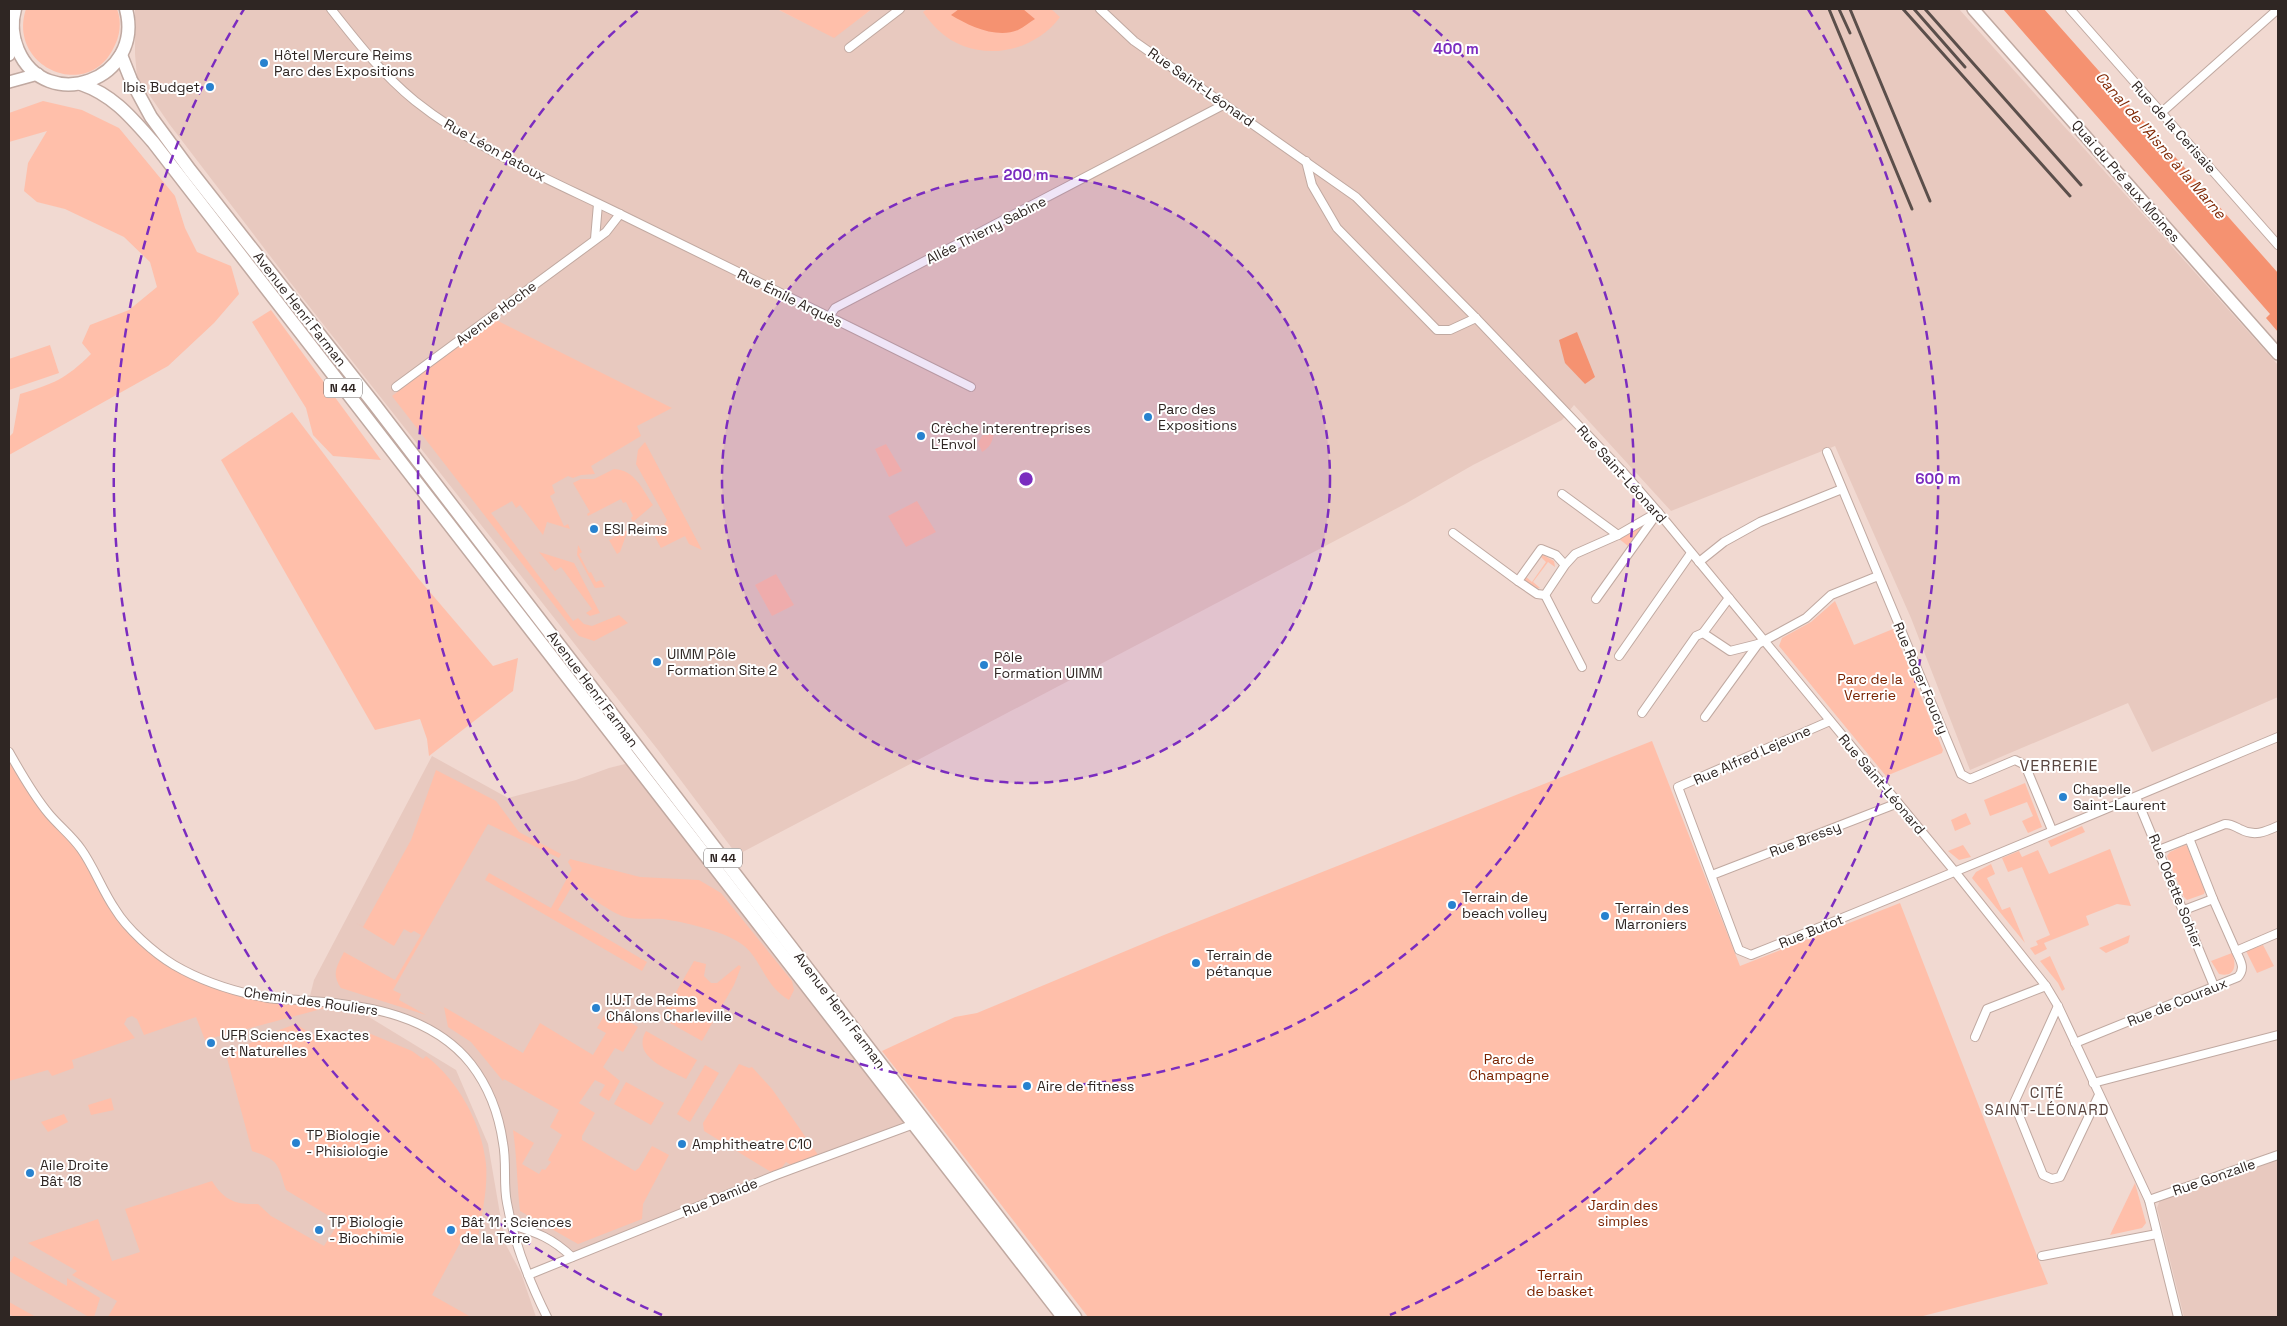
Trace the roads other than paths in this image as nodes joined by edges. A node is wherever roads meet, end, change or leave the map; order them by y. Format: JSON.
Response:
{"nodes":[{"id":1,"x":16,"y":9,"type":"edge"},
{"id":2,"x":126,"y":9,"type":"edge"},
{"id":3,"x":332,"y":9,"type":"edge"},
{"id":4,"x":900,"y":9,"type":"edge"},
{"id":5,"x":1100,"y":9,"type":"edge"},
{"id":6,"x":1973,"y":9,"type":"edge"},
{"id":7,"x":2070,"y":9,"type":"edge"},
{"id":8,"x":2278,"y":9,"type":"edge"},
{"id":9,"x":15,"y":41,"type":"junction"},
{"id":10,"x":849,"y":48,"type":"dead end"},
{"id":11,"x":9,"y":55,"type":"edge"},
{"id":12,"x":121,"y":55,"type":"junction"},
{"id":13,"x":38,"y":74,"type":"junction"},
{"id":14,"x":9,"y":82,"type":"edge"},
{"id":15,"x":81,"y":84,"type":"junction"},
{"id":16,"x":1225,"y":104,"type":"junction"},
{"id":17,"x":2161,"y":112,"type":"junction"},
{"id":18,"x":1306,"y":161,"type":"junction"},
{"id":19,"x":598,"y":204,"type":"junction"},
{"id":20,"x":610,"y":209,"type":"joint"},
{"id":21,"x":620,"y":214,"type":"junction"},
{"id":22,"x":595,"y":239,"type":"junction"},
{"id":23,"x":2278,"y":245,"type":"edge"},
{"id":24,"x":829,"y":317,"type":"junction"},
{"id":25,"x":1476,"y":318,"type":"junction"},
{"id":26,"x":2278,"y":354,"type":"edge"},
{"id":27,"x":396,"y":387,"type":"dead end"},
{"id":28,"x":971,"y":387,"type":"dead end"},
{"id":29,"x":1827,"y":452,"type":"dead end"},
{"id":30,"x":1842,"y":489,"type":"junction"},
{"id":31,"x":1562,"y":494,"type":"dead end"},
{"id":32,"x":1658,"y":512,"type":"junction"},
{"id":33,"x":1453,"y":533,"type":"dead end"},
{"id":34,"x":1618,"y":535,"type":"junction"},
{"id":35,"x":1691,"y":553,"type":"junction"},
{"id":36,"x":1699,"y":562,"type":"junction"},
{"id":37,"x":1565,"y":565,"type":"junction"},
{"id":38,"x":1878,"y":576,"type":"junction"},
{"id":39,"x":1518,"y":581,"type":"junction"},
{"id":40,"x":1545,"y":595,"type":"junction"},
{"id":41,"x":1729,"y":598,"type":"junction"},
{"id":42,"x":1596,"y":599,"type":"dead end"},
{"id":43,"x":1702,"y":632,"type":"junction"},
{"id":44,"x":1761,"y":643,"type":"junction"},
{"id":45,"x":1618,"y":656,"type":"dead end"},
{"id":46,"x":1582,"y":667,"type":"dead end"},
{"id":47,"x":1642,"y":713,"type":"dead end"},
{"id":48,"x":1705,"y":717,"type":"dead end"},
{"id":49,"x":1830,"y":721,"type":"junction"},
{"id":50,"x":2278,"y":737,"type":"edge"},
{"id":51,"x":9,"y":752,"type":"edge"},
{"id":52,"x":2136,"y":797,"type":"junction"},
{"id":53,"x":1898,"y":803,"type":"junction"},
{"id":54,"x":2278,"y":826,"type":"edge"},
{"id":55,"x":2052,"y":830,"type":"junction"},
{"id":56,"x":2189,"y":838,"type":"junction"},
{"id":57,"x":2159,"y":850,"type":"junction"},
{"id":58,"x":1956,"y":873,"type":"junction"},
{"id":59,"x":1712,"y":876,"type":"junction"},
{"id":60,"x":2212,"y":899,"type":"junction"},
{"id":61,"x":2184,"y":910,"type":"junction"},
{"id":62,"x":2278,"y":933,"type":"edge"},
{"id":63,"x":2236,"y":951,"type":"junction"},
{"id":64,"x":2046,"y":986,"type":"junction"},
{"id":65,"x":2214,"y":986,"type":"junction"},
{"id":66,"x":2058,"y":1006,"type":"junction"},
{"id":67,"x":2278,"y":1034,"type":"edge"},
{"id":68,"x":1975,"y":1037,"type":"dead end"},
{"id":69,"x":2075,"y":1043,"type":"junction"},
{"id":70,"x":2094,"y":1083,"type":"junction"},
{"id":71,"x":2099,"y":1095,"type":"junction"},
{"id":72,"x":914,"y":1124,"type":"junction"},
{"id":73,"x":2278,"y":1155,"type":"edge"},
{"id":74,"x":2149,"y":1200,"type":"junction"},
{"id":75,"x":512,"y":1225,"type":"junction"},
{"id":76,"x":2157,"y":1234,"type":"junction"},
{"id":77,"x":572,"y":1256,"type":"junction"},
{"id":78,"x":2042,"y":1256,"type":"dead end"},
{"id":79,"x":528,"y":1275,"type":"junction"},
{"id":80,"x":547,"y":1317,"type":"edge"},
{"id":81,"x":1063,"y":1317,"type":"edge"},
{"id":82,"x":1075,"y":1317,"type":"edge"},
{"id":83,"x":2178,"y":1317,"type":"edge"}],
"edges":[{"from":1,"to":9,"type":"main road"},
{"from":2,"to":12,"type":"main road"},
{"from":3,"to":19,"type":"street","name":"Rue Léon Patoux"},
{"from":4,"to":10,"type":"street"},
{"from":5,"to":16,"type":"street","name":"Rue Saint-Léonard"},
{"from":6,"to":26,"type":"street","name":"Quai du Pré aux Moines"},
{"from":7,"to":17,"type":"street","name":"Rue de la Cerisaie"},
{"from":8,"to":17,"type":"street"},
{"from":9,"to":11,"type":"street"},
{"from":9,"to":13,"type":"main road"},
{"from":12,"to":15,"type":"main road"},
{"from":12,"to":82,"type":"main road","name":"Avenue Henri Farman","number":"N 44"},
{"from":13,"to":14,"type":"street"},
{"from":13,"to":15,"type":"main road"},
{"from":15,"to":72,"type":"main road","name":"Avenue Henri Farman","number":"N 44"},
{"from":16,"to":18,"type":"street","name":"Rue Saint-Léonard"},
{"from":16,"to":24,"type":"street","name":"Allée Thierry Sabine"},
{"from":17,"to":23,"type":"street","name":"Rue de la Cerisaie"},
{"from":18,"to":25,"type":"street","name":"Rue Saint-Léonard"},
{"from":18,"to":25,"type":"street"},
{"from":19,"to":20,"type":"street","name":"Rue Léon Patoux"},
{"from":19,"to":22,"type":"street"},
{"from":20,"to":21,"type":"street","name":"Rue Émile Arquès"},
{"from":21,"to":22,"type":"street","name":"Avenue Hoche"},
{"from":21,"to":24,"type":"street","name":"Rue Émile Arquès"},
{"from":22,"to":27,"type":"street","name":"Avenue Hoche"},
{"from":24,"to":28,"type":"street","name":"Rue Émile Arquès"},
{"from":25,"to":32,"type":"street","name":"Rue Saint-Léonard"},
{"from":29,"to":30,"type":"street","name":"Rue Roger Foucry"},
{"from":30,"to":36,"type":"street"},
{"from":30,"to":38,"type":"street","name":"Rue Roger Foucry"},
{"from":31,"to":34,"type":"street"},
{"from":32,"to":34,"type":"street"},
{"from":32,"to":35,"type":"street","name":"Rue Saint-Léonard"},
{"from":32,"to":42,"type":"street"},
{"from":33,"to":39,"type":"street"},
{"from":34,"to":37,"type":"street"},
{"from":35,"to":36,"type":"street","name":"Rue Saint-Léonard"},
{"from":35,"to":45,"type":"street"},
{"from":36,"to":41,"type":"street","name":"Rue Saint-Léonard"},
{"from":37,"to":39,"type":"street"},
{"from":37,"to":40,"type":"street"},
{"from":38,"to":44,"type":"street"},
{"from":38,"to":55,"type":"street","name":"Rue Roger Foucry"},
{"from":39,"to":40,"type":"street"},
{"from":40,"to":46,"type":"street"},
{"from":41,"to":43,"type":"street"},
{"from":41,"to":44,"type":"street","name":"Rue Saint-Léonard"},
{"from":43,"to":44,"type":"street"},
{"from":43,"to":47,"type":"street"},
{"from":44,"to":48,"type":"street"},
{"from":44,"to":49,"type":"street","name":"Rue Saint-Léonard"},
{"from":49,"to":53,"type":"street","name":"Rue Saint-Léonard"},
{"from":49,"to":59,"type":"street","name":"Rue Alfred Lejeune"},
{"from":50,"to":52,"type":"street","name":"Rue Butot"},
{"from":51,"to":75,"type":"street","name":"Chemin des Rouliers"},
{"from":52,"to":55,"type":"street","name":"Rue Butot"},
{"from":52,"to":57,"type":"street","name":"Rue Odette Sohier"},
{"from":53,"to":58,"type":"street","name":"Rue Saint-Léonard"},
{"from":53,"to":59,"type":"street","name":"Rue Bressy"},
{"from":54,"to":56,"type":"street"},
{"from":55,"to":58,"type":"street","name":"Rue Butot"},
{"from":56,"to":57,"type":"street"},
{"from":56,"to":60,"type":"street"},
{"from":57,"to":61,"type":"street","name":"Rue Odette Sohier"},
{"from":58,"to":59,"type":"street","name":"Rue Butot"},
{"from":58,"to":64,"type":"street","name":"Rue Saint-Léonard"},
{"from":60,"to":61,"type":"street"},
{"from":60,"to":63,"type":"street"},
{"from":61,"to":65,"type":"street","name":"Rue Odette Sohier"},
{"from":62,"to":63,"type":"street"},
{"from":63,"to":65,"type":"street","name":"Rue de Couraux"},
{"from":64,"to":66,"type":"street","name":"Rue Saint-Léonard"},
{"from":64,"to":68,"type":"street"},
{"from":65,"to":69,"type":"street","name":"Rue de Couraux"},
{"from":66,"to":69,"type":"street","name":"Rue Saint-Léonard"},
{"from":66,"to":71,"type":"street"},
{"from":67,"to":70,"type":"street"},
{"from":69,"to":70,"type":"street","name":"Rue Saint-Léonard"},
{"from":70,"to":71,"type":"street","name":"Rue Saint-Léonard"},
{"from":71,"to":74,"type":"street","name":"Rue Saint-Léonard"},
{"from":72,"to":77,"type":"street","name":"Rue Damide"},
{"from":72,"to":81,"type":"main road","name":"Avenue Henri Farman","number":"N 44"},
{"from":73,"to":74,"type":"street","name":"Rue Gonzalle"},
{"from":74,"to":76,"type":"street","name":"Rue Saint-Léonard"},
{"from":75,"to":77,"type":"street"},
{"from":75,"to":79,"type":"street","name":"Chemin des Rouliers"},
{"from":76,"to":78,"type":"street"},
{"from":76,"to":83,"type":"street","name":"Rue Saint-Léonard"},
{"from":77,"to":79,"type":"street","name":"Rue Damide"},
{"from":79,"to":80,"type":"street","name":"Chemin des Rouliers"}]}
